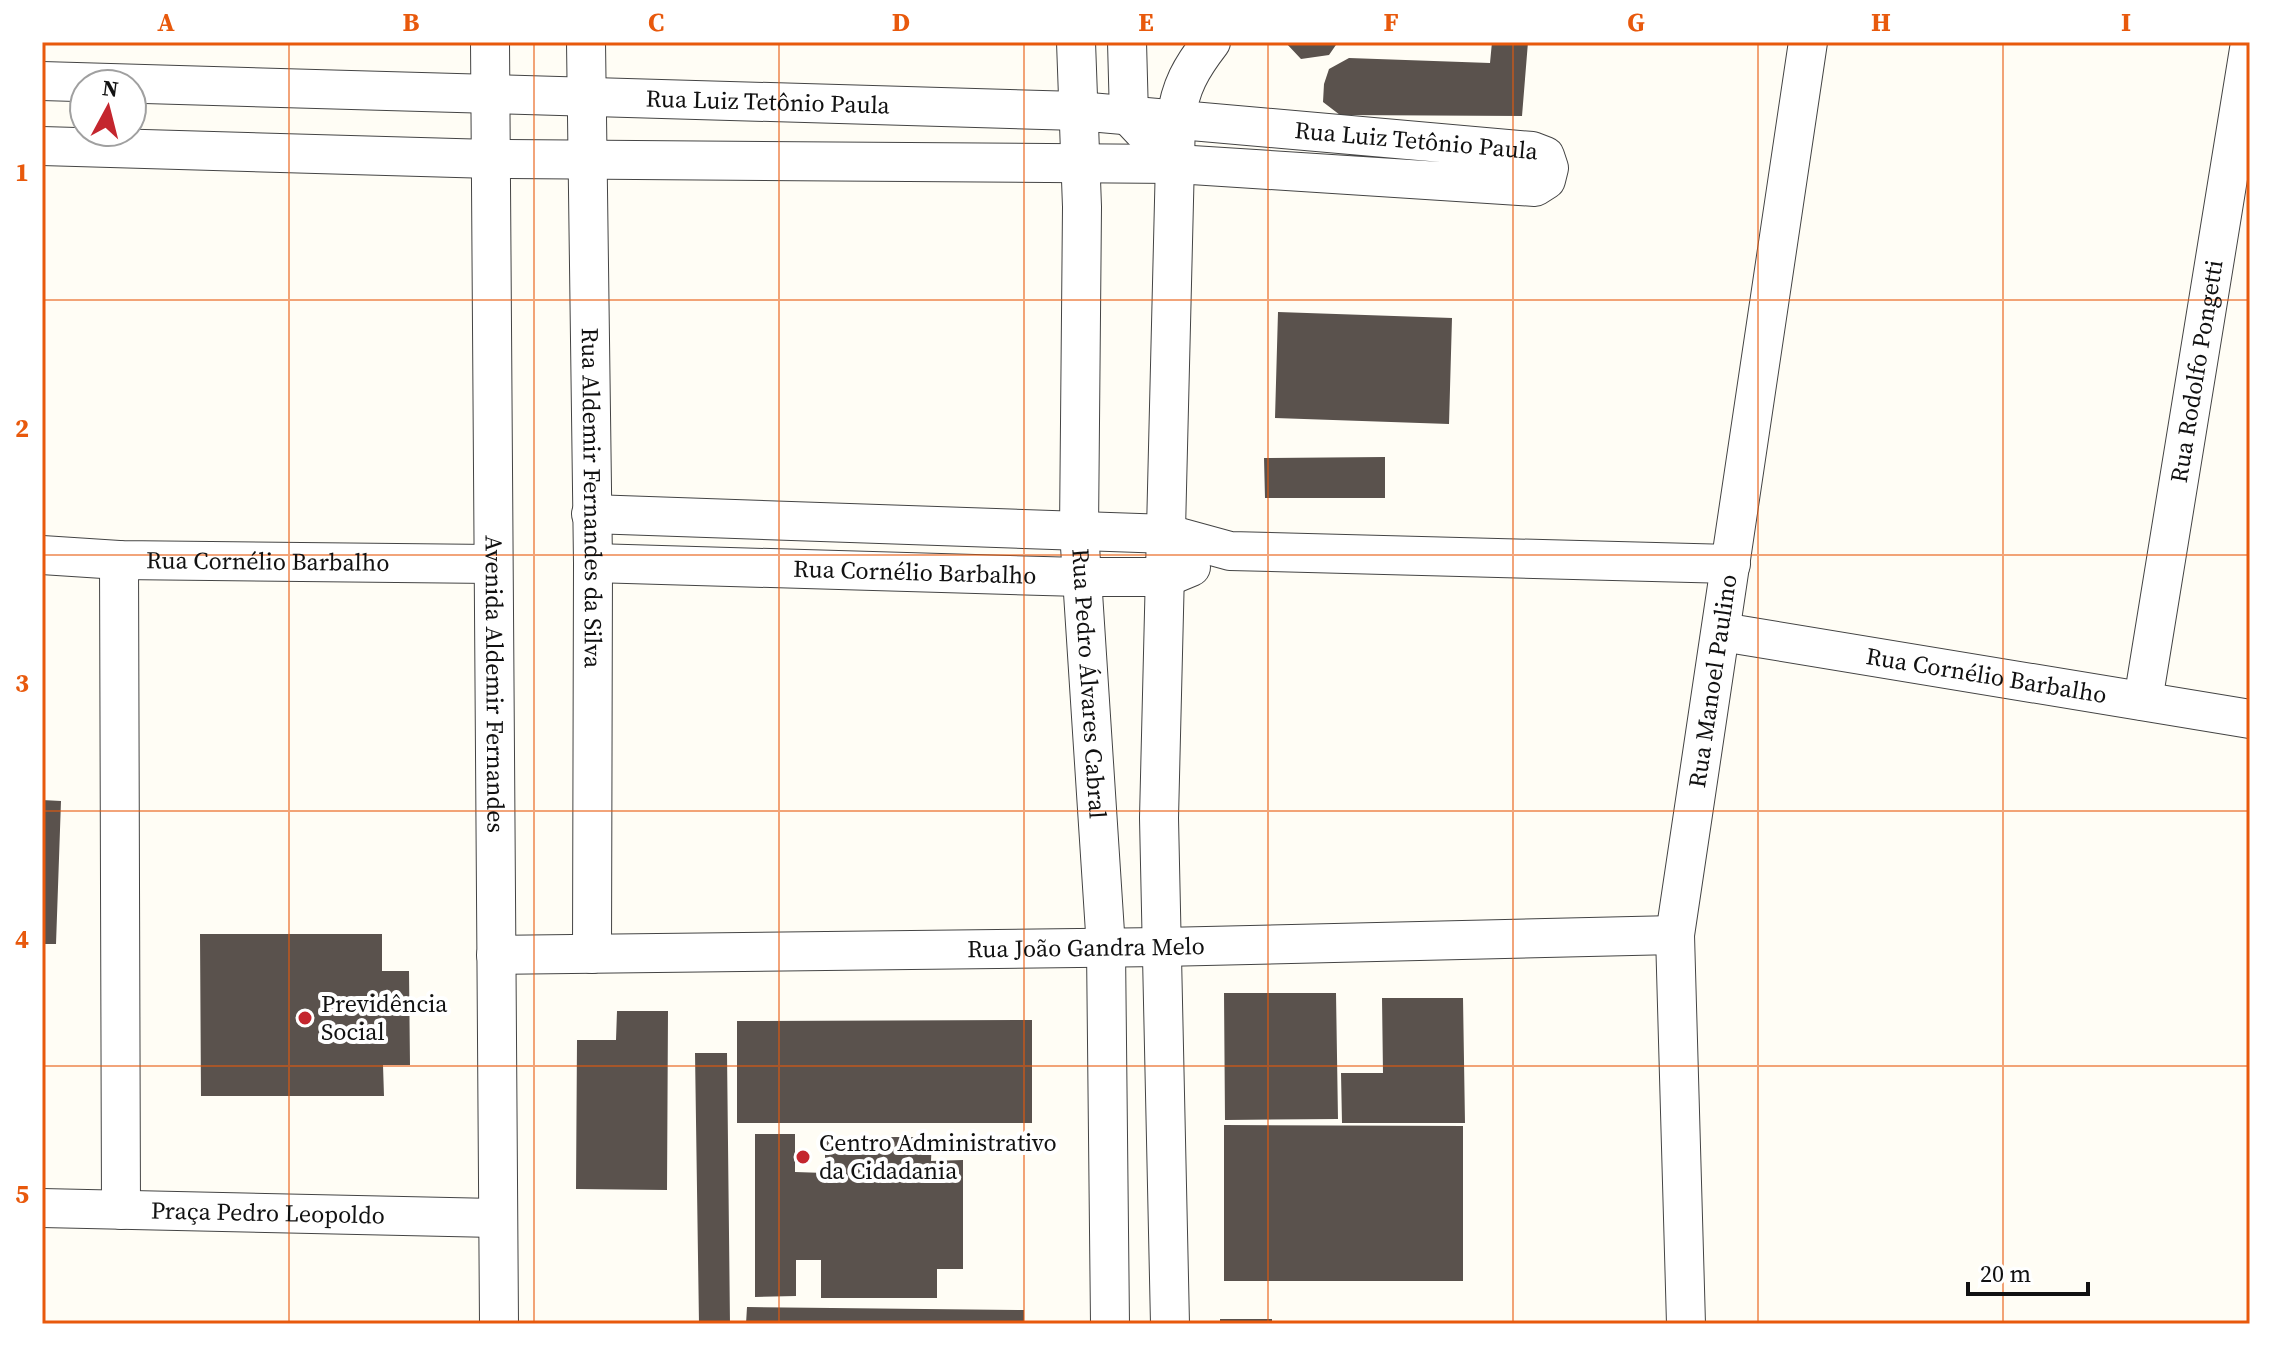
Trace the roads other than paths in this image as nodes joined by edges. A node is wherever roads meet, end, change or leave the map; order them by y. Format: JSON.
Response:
{"nodes":[{"id":1,"x":490,"y":42,"type":"edge"},
{"id":2,"x":586,"y":42,"type":"edge"},
{"id":3,"x":1076,"y":42,"type":"edge"},
{"id":4,"x":1127,"y":42,"type":"edge"},
{"id":5,"x":1808,"y":42,"type":"edge"},
{"id":6,"x":2250,"y":43,"type":"edge"},
{"id":7,"x":1207,"y":47,"type":"edge"},
{"id":8,"x":42,"y":81,"type":"edge"},
{"id":9,"x":490,"y":92,"type":"junction"},
{"id":10,"x":586,"y":99,"type":"junction"},
{"id":11,"x":1078,"y":111,"type":"junction"},
{"id":12,"x":1129,"y":116,"type":"junction"},
{"id":13,"x":1176,"y":119,"type":"junction"},
{"id":14,"x":42,"y":146,"type":"edge"},
{"id":15,"x":491,"y":159,"type":"junction"},
{"id":16,"x":588,"y":159,"type":"junction"},
{"id":17,"x":1082,"y":162,"type":"junction"},
{"id":18,"x":1176,"y":164,"type":"junction"},
{"id":19,"x":591,"y":514,"type":"junction"},
{"id":20,"x":1079,"y":531,"type":"junction"},
{"id":21,"x":1168,"y":534,"type":"junction"},
{"id":22,"x":1230,"y":551,"type":"junction"},
{"id":23,"x":42,"y":555,"type":"edge"},
{"id":24,"x":119,"y":560,"type":"junction"},
{"id":25,"x":593,"y":563,"type":"junction"},
{"id":26,"x":492,"y":564,"type":"junction"},
{"id":27,"x":1731,"y":564,"type":"junction"},
{"id":28,"x":1080,"y":577,"type":"junction"},
{"id":29,"x":1167,"y":577,"type":"junction"},
{"id":30,"x":1722,"y":632,"type":"junction"},
{"id":31,"x":2143,"y":701,"type":"junction"},
{"id":32,"x":2250,"y":719,"type":"edge"},
{"id":33,"x":1675,"y":935,"type":"junction"},
{"id":34,"x":1162,"y":947,"type":"junction"},
{"id":35,"x":1106,"y":948,"type":"junction"},
{"id":36,"x":592,"y":954,"type":"junction"},
{"id":37,"x":496,"y":955,"type":"junction"},
{"id":38,"x":42,"y":1208,"type":"edge"},
{"id":39,"x":121,"y":1210,"type":"junction"},
{"id":40,"x":495,"y":1218,"type":"junction"},
{"id":41,"x":499,"y":1324,"type":"edge"},
{"id":42,"x":1110,"y":1324,"type":"edge"},
{"id":43,"x":1170,"y":1324,"type":"edge"},
{"id":44,"x":1686,"y":1324,"type":"edge"}],
"edges":[{"from":1,"to":9,"type":"street","name":"Avenida Aldemir Fernandes"},
{"from":2,"to":10,"type":"street","name":"Rua Aldemir Fernandes da Silva"},
{"from":3,"to":11,"type":"street","name":"Rua Pedro Álvares Cabral"},
{"from":4,"to":12,"type":"street"},
{"from":5,"to":27,"type":"street","name":"Rua Manoel Paulino"},
{"from":6,"to":31,"type":"street","name":"Rua Rodolfo Pongetti"},
{"from":7,"to":13,"type":"street"},
{"from":8,"to":9,"type":"street","name":"Rua Luiz Tetônio Paula"},
{"from":9,"to":10,"type":"street","name":"Rua Luiz Tetônio Paula"},
{"from":9,"to":15,"type":"street","name":"Avenida Aldemir Fernandes"},
{"from":10,"to":11,"type":"street","name":"Rua Luiz Tetônio Paula"},
{"from":10,"to":16,"type":"street","name":"Rua Aldemir Fernandes da Silva"},
{"from":11,"to":12,"type":"street","name":"Rua Luiz Tetônio Paula"},
{"from":11,"to":17,"type":"street","name":"Rua Pedro Álvares Cabral"},
{"from":12,"to":13,"type":"street","name":"Rua Luiz Tetônio Paula"},
{"from":12,"to":18,"type":"street"},
{"from":13,"to":18,"type":"street"},
{"from":13,"to":18,"type":"street","name":"Rua Luiz Tetônio Paula"},
{"from":14,"to":15,"type":"street","name":"Rua Luiz Tetônio Paula"},
{"from":15,"to":16,"type":"street","name":"Rua Luiz Tetônio Paula"},
{"from":15,"to":26,"type":"street","name":"Avenida Aldemir Fernandes"},
{"from":16,"to":17,"type":"street","name":"Rua Luiz Tetônio Paula"},
{"from":16,"to":19,"type":"street","name":"Rua Aldemir Fernandes da Silva"},
{"from":17,"to":18,"type":"street","name":"Rua Luiz Tetônio Paula"},
{"from":17,"to":20,"type":"street","name":"Rua Pedro Álvares Cabral"},
{"from":18,"to":21,"type":"street"},
{"from":19,"to":20,"type":"street","name":"Rua Cornélio Barbalho"},
{"from":19,"to":25,"type":"street","name":"Rua Aldemir Fernandes da Silva"},
{"from":20,"to":21,"type":"street","name":"Rua Cornélio Barbalho"},
{"from":20,"to":28,"type":"street","name":"Rua Pedro Álvares Cabral"},
{"from":21,"to":22,"type":"street","name":"Rua Cornélio Barbalho"},
{"from":21,"to":29,"type":"street"},
{"from":22,"to":27,"type":"street","name":"Rua Cornélio Barbalho"},
{"from":22,"to":29,"type":"street","name":"Rua Cornélio Barbalho"},
{"from":23,"to":24,"type":"street","name":"Rua Cornélio Barbalho"},
{"from":24,"to":26,"type":"street","name":"Rua Cornélio Barbalho"},
{"from":24,"to":39,"type":"street"},
{"from":25,"to":28,"type":"street","name":"Rua Cornélio Barbalho"},
{"from":25,"to":36,"type":"street","name":"Rua Aldemir Fernandes da Silva"},
{"from":26,"to":37,"type":"street","name":"Avenida Aldemir Fernandes"},
{"from":27,"to":30,"type":"street","name":"Rua Manoel Paulino"},
{"from":28,"to":29,"type":"street","name":"Rua Cornélio Barbalho"},
{"from":28,"to":35,"type":"street","name":"Rua Pedro Álvares Cabral"},
{"from":29,"to":34,"type":"street"},
{"from":30,"to":31,"type":"street","name":"Rua Cornélio Barbalho"},
{"from":30,"to":33,"type":"street","name":"Rua Manoel Paulino"},
{"from":31,"to":32,"type":"street","name":"Rua Cornélio Barbalho"},
{"from":33,"to":34,"type":"street","name":"Rua João Gandra Melo"},
{"from":33,"to":44,"type":"street","name":"Rua Manoel Paulino"},
{"from":34,"to":35,"type":"street","name":"Rua João Gandra Melo"},
{"from":34,"to":43,"type":"street"},
{"from":35,"to":36,"type":"street","name":"Rua João Gandra Melo"},
{"from":35,"to":42,"type":"street","name":"Rua Pedro Álvares Cabral"},
{"from":36,"to":37,"type":"street","name":"Rua João Gandra Melo"},
{"from":37,"to":40,"type":"street","name":"Avenida Aldemir Fernandes"},
{"from":38,"to":39,"type":"street","name":"Praça Pedro Leopoldo"},
{"from":39,"to":40,"type":"street","name":"Praça Pedro Leopoldo"},
{"from":40,"to":41,"type":"street","name":"Avenida Aldemir Fernandes"}]}
